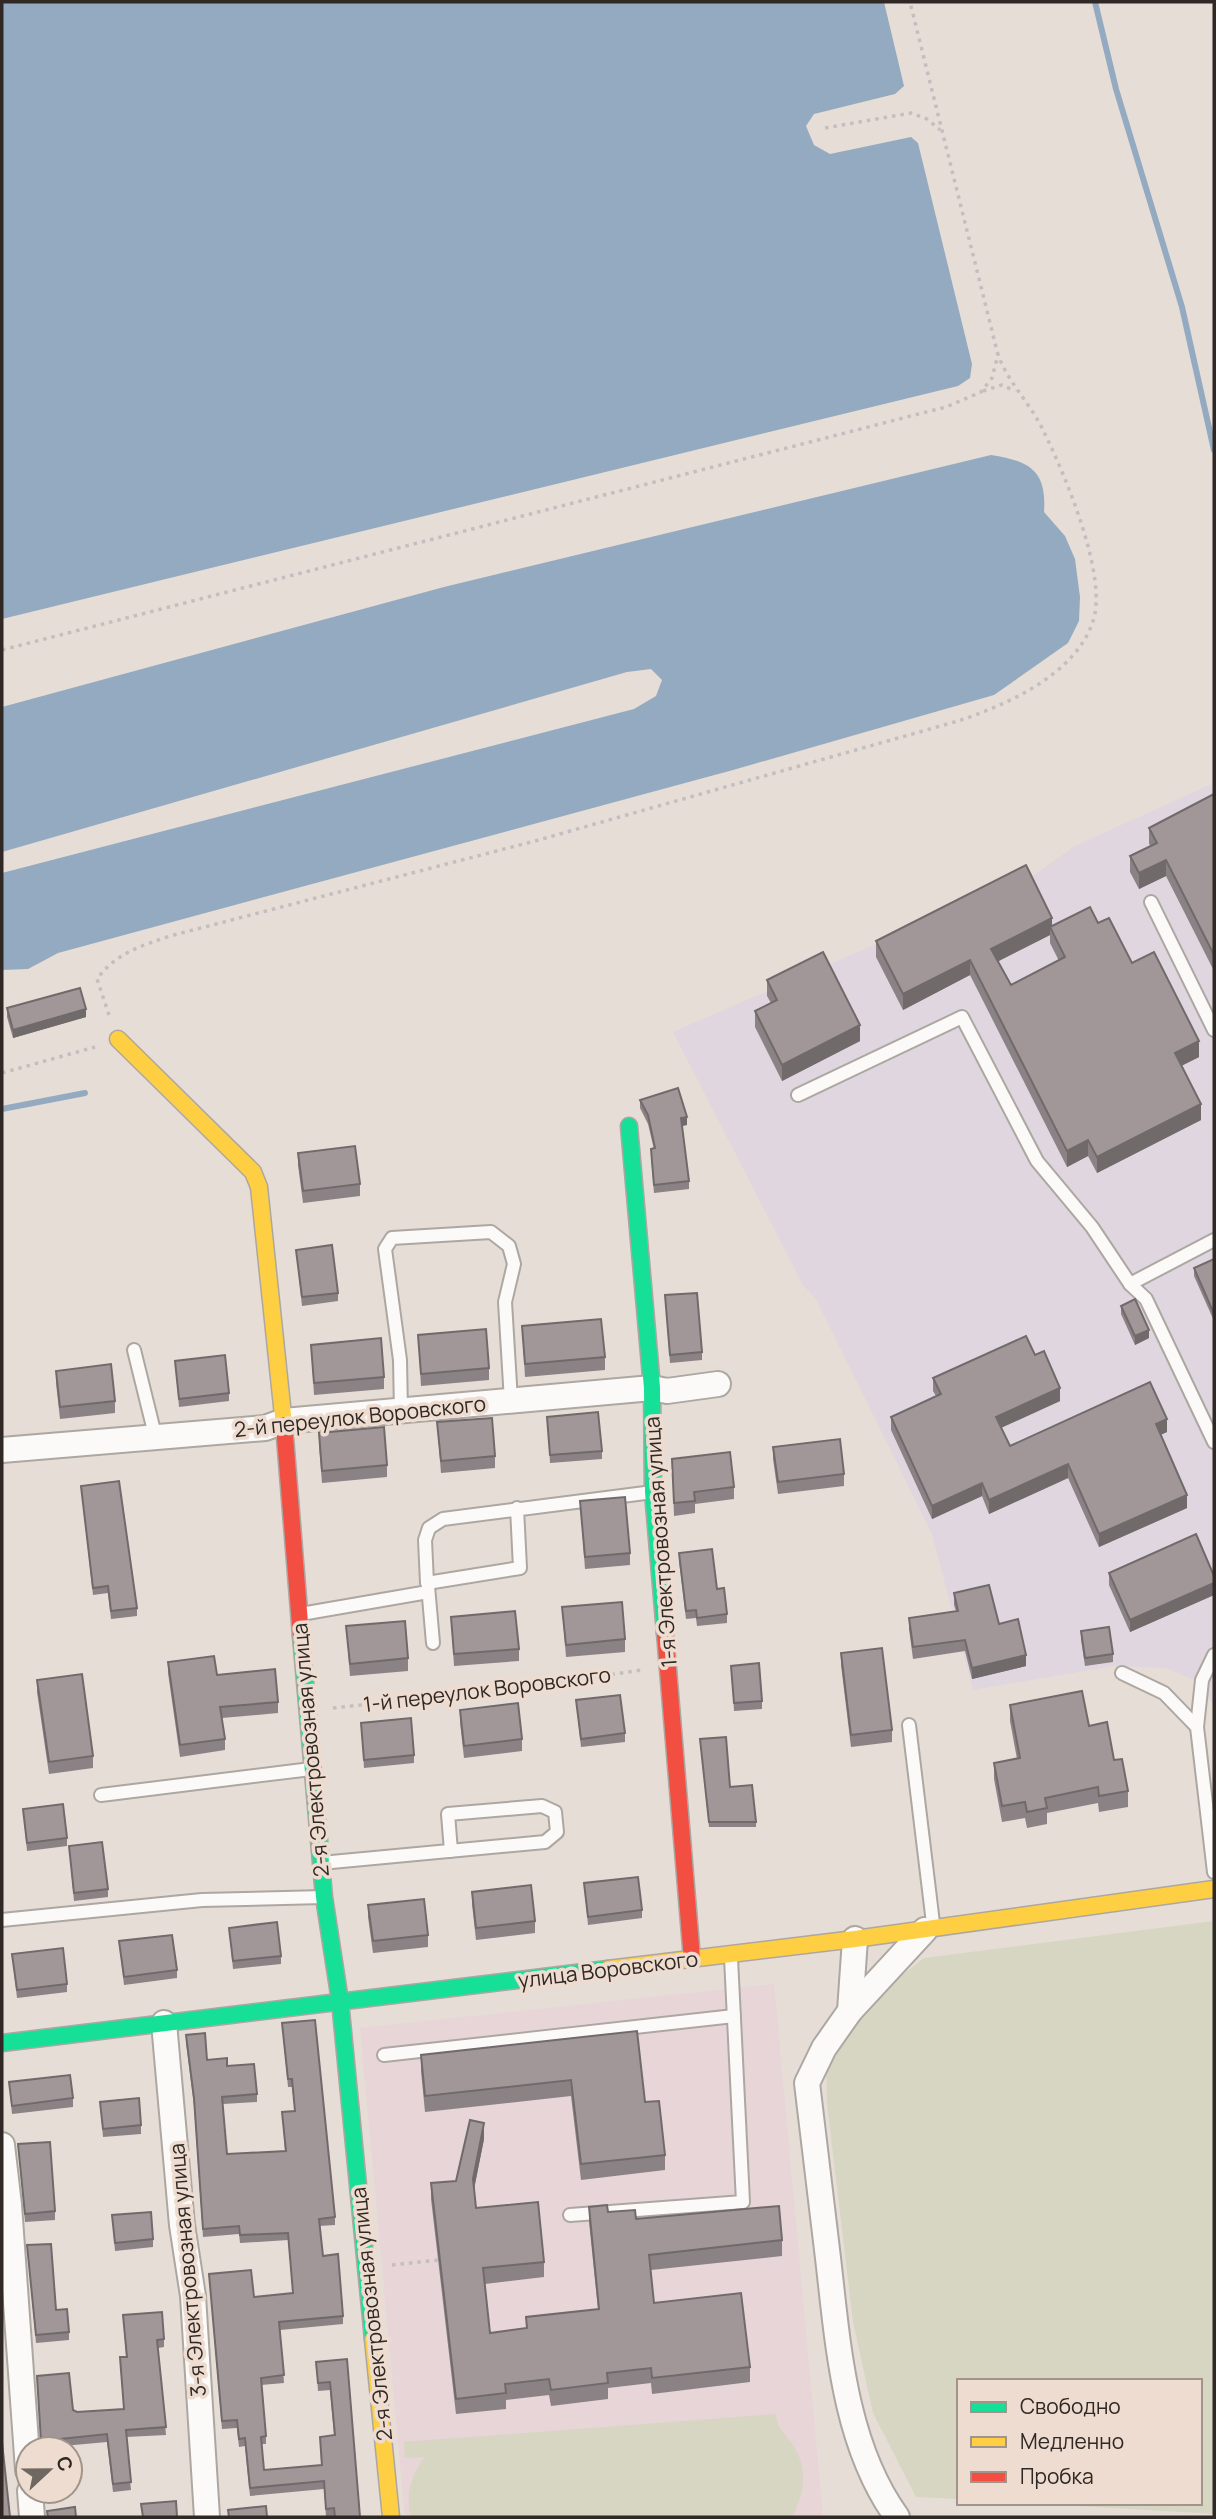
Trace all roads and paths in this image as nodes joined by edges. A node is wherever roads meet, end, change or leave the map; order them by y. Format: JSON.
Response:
{"nodes":[{"id":1,"x":910,"y":2,"type":"edge"},
{"id":2,"x":825,"y":128,"type":"dead end"},
{"id":3,"x":942,"y":132,"type":"junction"},
{"id":4,"x":998,"y":355,"type":"junction"},
{"id":5,"x":1016,"y":391,"type":"junction"},
{"id":6,"x":981,"y":392,"type":"junction"},
{"id":7,"x":2,"y":650,"type":"edge"},
{"id":8,"x":1152,"y":902,"type":"dead end"},
{"id":9,"x":1214,"y":1030,"type":"edge"},
{"id":10,"x":118,"y":1039,"type":"junction"},
{"id":11,"x":2,"y":1073,"type":"edge"},
{"id":12,"x":797,"y":1095,"type":"dead end"},
{"id":13,"x":629,"y":1126,"type":"dead end"},
{"id":14,"x":1214,"y":1240,"type":"edge"},
{"id":15,"x":1130,"y":1284,"type":"junction"},
{"id":16,"x":134,"y":1350,"type":"dead end"},
{"id":17,"x":718,"y":1384,"type":"dead end"},
{"id":18,"x":652,"y":1388,"type":"junction"},
{"id":19,"x":511,"y":1401,"type":"junction"},
{"id":20,"x":401,"y":1411,"type":"junction"},
{"id":21,"x":284,"y":1421,"type":"junction"},
{"id":22,"x":155,"y":1435,"type":"junction"},
{"id":23,"x":1213,"y":1436,"type":"edge"},
{"id":24,"x":2,"y":1450,"type":"edge"},
{"id":25,"x":653,"y":1492,"type":"junction"},
{"id":26,"x":517,"y":1508,"type":"junction"},
{"id":27,"x":428,"y":1587,"type":"junction"},
{"id":28,"x":297,"y":1614,"type":"junction"},
{"id":29,"x":433,"y":1643,"type":"dead end"},
{"id":30,"x":1214,"y":1655,"type":"edge"},
{"id":31,"x":667,"y":1667,"type":"junction"},
{"id":32,"x":1122,"y":1673,"type":"dead end"},
{"id":33,"x":306,"y":1712,"type":"junction"},
{"id":34,"x":909,"y":1725,"type":"dead end"},
{"id":35,"x":1196,"y":1727,"type":"junction"},
{"id":36,"x":312,"y":1769,"type":"junction"},
{"id":37,"x":102,"y":1796,"type":"dead end"},
{"id":38,"x":1210,"y":1807,"type":"edge"},
{"id":39,"x":451,"y":1851,"type":"junction"},
{"id":40,"x":321,"y":1863,"type":"junction"},
{"id":41,"x":1214,"y":1872,"type":"edge"},
{"id":42,"x":1214,"y":1889,"type":"edge"},
{"id":43,"x":324,"y":1897,"type":"junction"},
{"id":44,"x":2,"y":1920,"type":"edge"},
{"id":45,"x":929,"y":1929,"type":"junction"},
{"id":46,"x":855,"y":1939,"type":"junction"},
{"id":47,"x":731,"y":1954,"type":"junction"},
{"id":48,"x":692,"y":1959,"type":"junction"},
{"id":49,"x":340,"y":2001,"type":"junction"},
{"id":50,"x":850,"y":2011,"type":"junction"},
{"id":51,"x":734,"y":2016,"type":"junction"},
{"id":52,"x":164,"y":2023,"type":"junction"},
{"id":53,"x":2,"y":2043,"type":"edge"},
{"id":54,"x":384,"y":2055,"type":"dead end"},
{"id":55,"x":2,"y":2145,"type":"edge"},
{"id":56,"x":570,"y":2215,"type":"dead end"},
{"id":57,"x":438,"y":2260,"type":"edge"},
{"id":58,"x":368,"y":2268,"type":"junction"},
{"id":59,"x":25,"y":2435,"type":"edge"},
{"id":60,"x":207,"y":2517,"type":"edge"},
{"id":61,"x":391,"y":2517,"type":"edge"},
{"id":62,"x":897,"y":2517,"type":"edge"}],
"edges":[{"from":1,"to":3,"type":"path"},
{"from":2,"to":3,"type":"path"},
{"from":3,"to":4,"type":"path"},
{"from":4,"to":5,"type":"path"},
{"from":4,"to":6,"type":"path"},
{"from":5,"to":6,"type":"path"},
{"from":5,"to":10,"type":"path"},
{"from":6,"to":7,"type":"path"},
{"from":8,"to":9,"type":"lane"},
{"from":10,"to":11,"type":"path"},
{"from":10,"to":21,"type":"street","name":"2-я Электровозная улица"},
{"from":12,"to":15,"type":"lane"},
{"from":13,"to":18,"type":"street","name":"1-я Электровозная улица"},
{"from":14,"to":15,"type":"lane"},
{"from":15,"to":23,"type":"lane"},
{"from":16,"to":22,"type":"lane"},
{"from":17,"to":18,"type":"street","name":"2-й переулок Воровского"},
{"from":18,"to":19,"type":"street","name":"2-й переулок Воровского"},
{"from":18,"to":25,"type":"street","name":"1-я Электровозная улица"},
{"from":19,"to":20,"type":"street","name":"2-й переулок Воровского"},
{"from":19,"to":20,"type":"lane"},
{"from":20,"to":21,"type":"street","name":"2-й переулок Воровского"},
{"from":21,"to":22,"type":"street","name":"2-й переулок Воровского"},
{"from":21,"to":28,"type":"street","name":"2-я Электровозная улица"},
{"from":22,"to":24,"type":"street","name":"2-й переулок Воровского"},
{"from":25,"to":26,"type":"lane"},
{"from":25,"to":31,"type":"street","name":"1-я Электровозная улица"},
{"from":26,"to":27,"type":"lane"},
{"from":26,"to":27,"type":"lane"},
{"from":27,"to":28,"type":"lane"},
{"from":27,"to":29,"type":"lane"},
{"from":28,"to":33,"type":"street","name":"2-я Электровозная улица"},
{"from":30,"to":35,"type":"lane"},
{"from":31,"to":33,"type":"path","name":"1-й переулок Воровского"},
{"from":31,"to":48,"type":"street","name":"1-я Электровозная улица"},
{"from":32,"to":35,"type":"lane"},
{"from":33,"to":36,"type":"street","name":"2-я Электровозная улица"},
{"from":34,"to":45,"type":"lane"},
{"from":35,"to":38,"type":"lane"},
{"from":36,"to":37,"type":"lane"},
{"from":36,"to":40,"type":"street","name":"2-я Электровозная улица"},
{"from":38,"to":41,"type":"lane"},
{"from":39,"to":39,"type":"lane"},
{"from":39,"to":40,"type":"lane"},
{"from":40,"to":43,"type":"street","name":"2-я Электровозная улица"},
{"from":42,"to":45,"type":"street","name":"улица Воровского"},
{"from":43,"to":44,"type":"lane"},
{"from":43,"to":49,"type":"street","name":"2-я Электровозная улица"},
{"from":45,"to":46,"type":"street","name":"улица Воровского"},
{"from":45,"to":50,"type":"street"},
{"from":46,"to":47,"type":"street","name":"улица Воровского"},
{"from":46,"to":50,"type":"street"},
{"from":47,"to":48,"type":"street","name":"улица Воровского"},
{"from":47,"to":51,"type":"lane"},
{"from":48,"to":49,"type":"street","name":"улица Воровского"},
{"from":49,"to":52,"type":"street","name":"улица Воровского"},
{"from":49,"to":58,"type":"street","name":"2-я Электровозная улица"},
{"from":50,"to":62,"type":"street"},
{"from":51,"to":54,"type":"lane"},
{"from":51,"to":56,"type":"lane"},
{"from":52,"to":53,"type":"street","name":"улица Воровского"},
{"from":52,"to":60,"type":"street","name":"3-я Электровозная улица"},
{"from":55,"to":59,"type":"street"},
{"from":57,"to":58,"type":"path"},
{"from":58,"to":61,"type":"street","name":"2-я Электровозная улица"}]}
